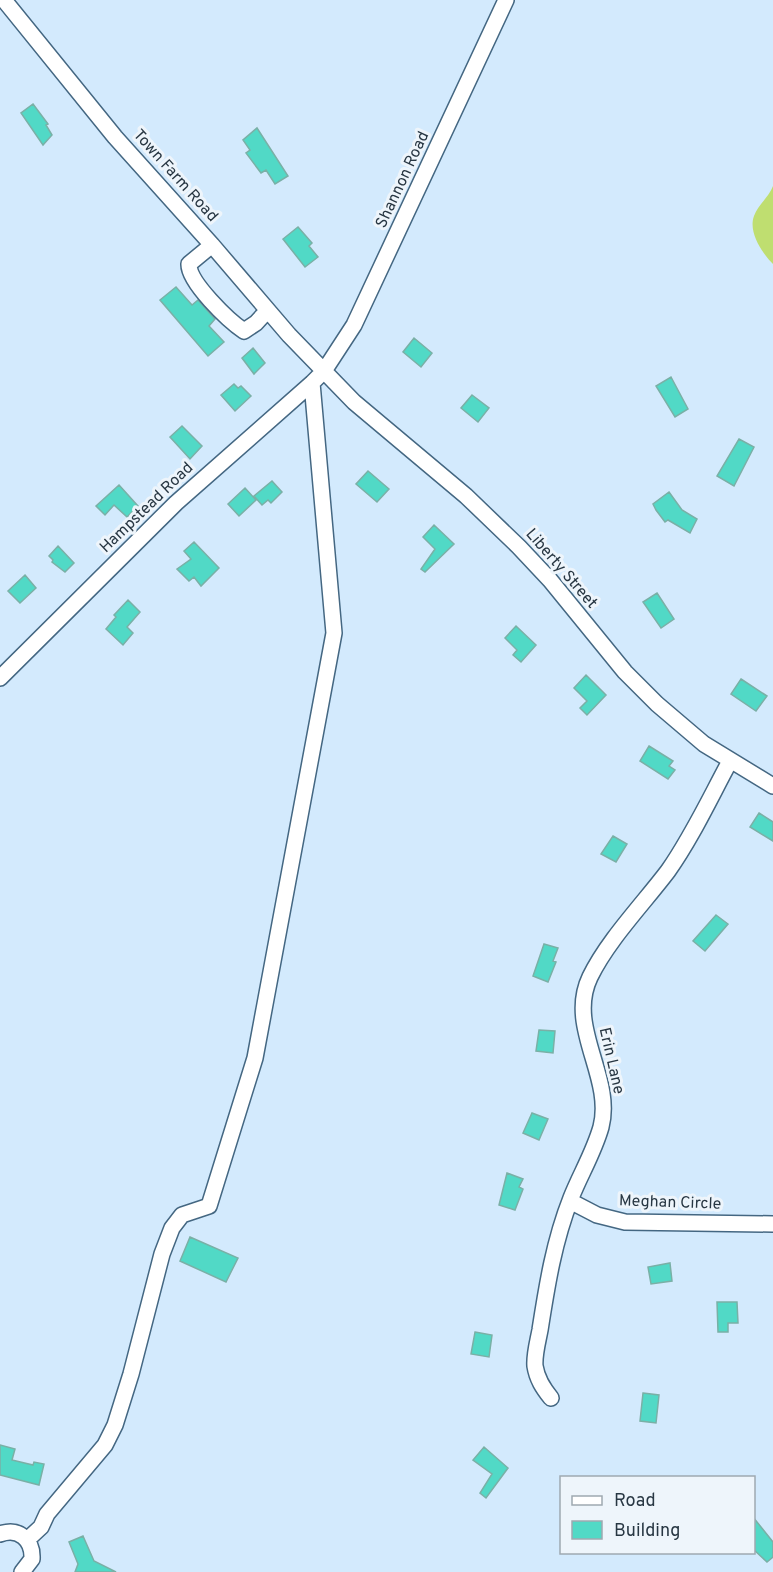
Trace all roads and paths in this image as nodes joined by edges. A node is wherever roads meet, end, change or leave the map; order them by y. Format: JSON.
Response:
{"nodes":[{"id":1,"x":4,"y":0,"type":"edge"},
{"id":2,"x":506,"y":0,"type":"edge"},
{"id":3,"x":212,"y":245,"type":"junction"},
{"id":4,"x":267,"y":311,"type":"junction"},
{"id":5,"x":324,"y":371,"type":"junction"},
{"id":6,"x":312,"y":383,"type":"junction"},
{"id":7,"x":0,"y":678,"type":"edge"},
{"id":8,"x":730,"y":761,"type":"junction"},
{"id":9,"x":773,"y":786,"type":"edge"},
{"id":10,"x":570,"y":1200,"type":"junction"},
{"id":11,"x":773,"y":1224,"type":"edge"},
{"id":12,"x":550,"y":1398,"type":"dead end"},
{"id":13,"x":0,"y":1534,"type":"edge"},
{"id":14,"x":27,"y":1540,"type":"junction"},
{"id":15,"x":22,"y":1572,"type":"edge"}],
"edges":[{"from":1,"to":3,"type":"street","name":"Town Farm Road"},
{"from":2,"to":5,"type":"street","name":"Shannon Road"},
{"from":3,"to":4,"type":"street","name":"Town Farm Road"},
{"from":3,"to":4,"type":"street"},
{"from":4,"to":5,"type":"street","name":"Town Farm Road"},
{"from":5,"to":6,"type":"street","name":"Hampstead Road"},
{"from":5,"to":8,"type":"street","name":"Liberty Street"},
{"from":6,"to":7,"type":"street","name":"Hampstead Road"},
{"from":6,"to":14,"type":"street"},
{"from":8,"to":9,"type":"street","name":"Liberty Street"},
{"from":8,"to":10,"type":"street","name":"Erin Lane"},
{"from":10,"to":11,"type":"street","name":"Meghan Circle"},
{"from":10,"to":12,"type":"street","name":"Erin Lane"},
{"from":13,"to":14,"type":"street"},
{"from":14,"to":15,"type":"street"}]}
